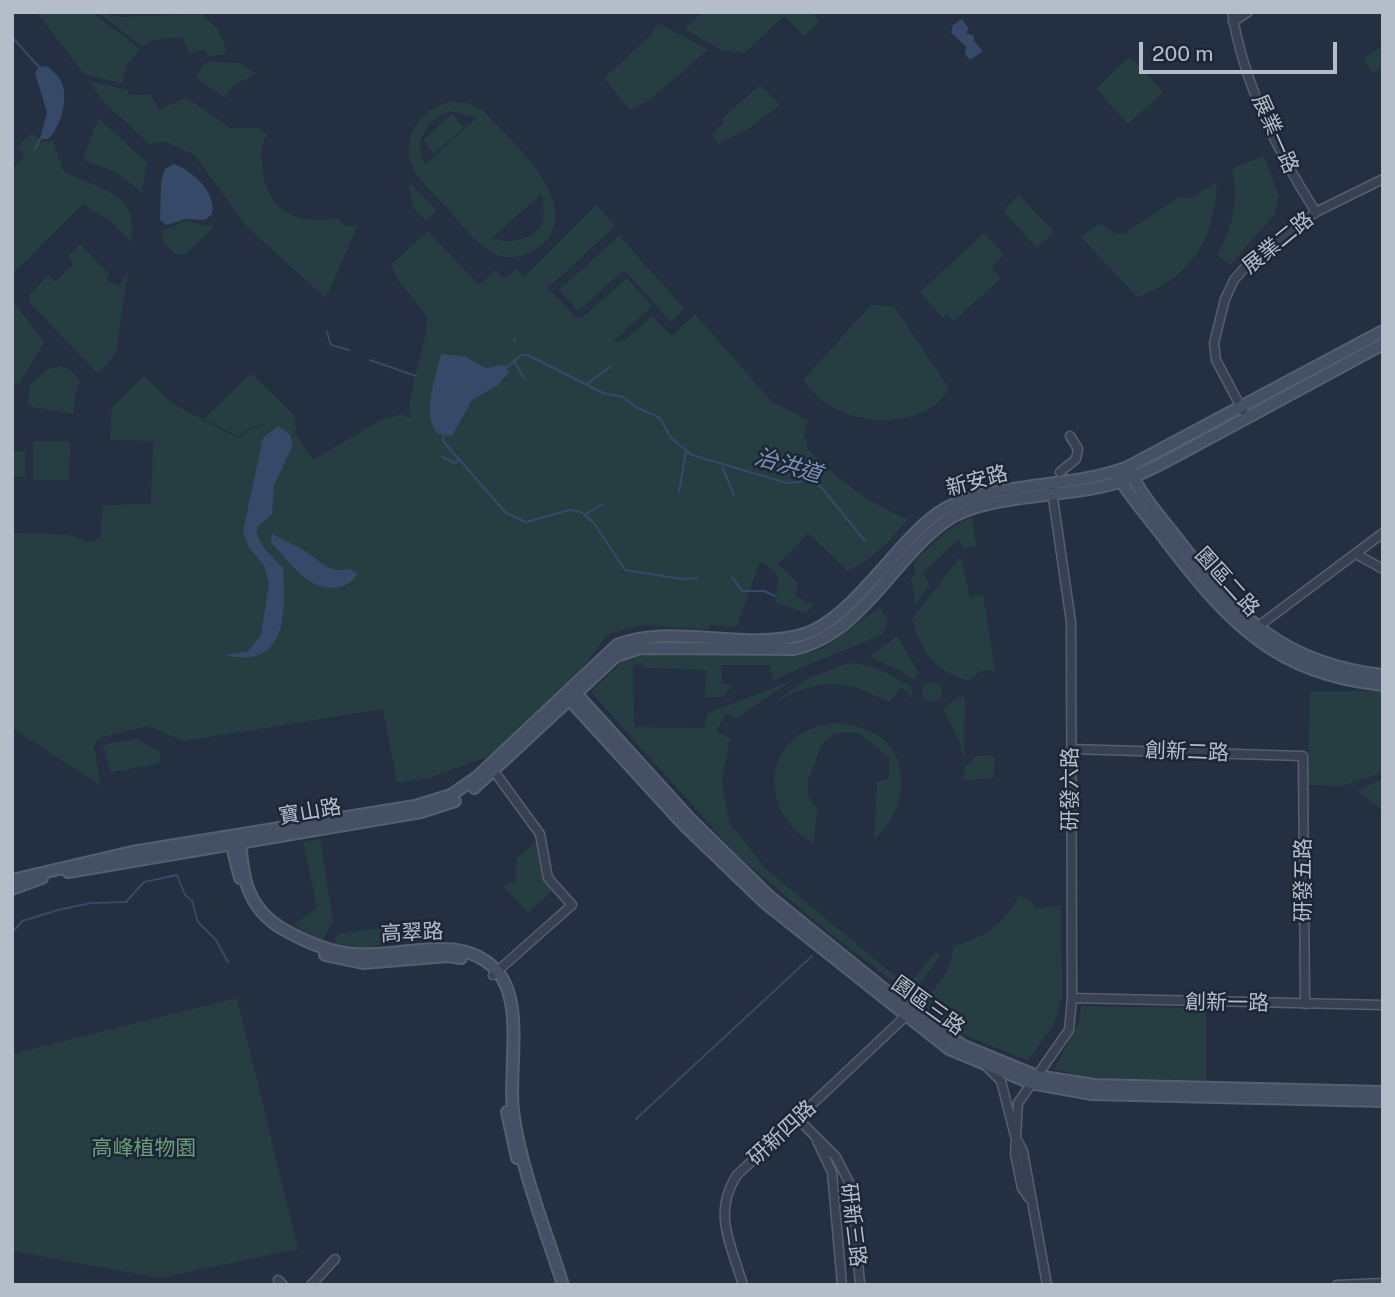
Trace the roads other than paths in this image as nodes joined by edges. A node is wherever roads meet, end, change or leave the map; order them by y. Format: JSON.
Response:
{"nodes":[{"id":1,"x":1232,"y":12,"type":"edge"},
{"id":2,"x":1248,"y":12,"type":"edge"},
{"id":3,"x":1233,"y":22,"type":"junction"},
{"id":4,"x":1383,"y":179,"type":"edge"},
{"id":5,"x":1316,"y":212,"type":"junction"},
{"id":6,"x":1383,"y":331,"type":"edge"},
{"id":7,"x":1383,"y":344,"type":"edge"},
{"id":8,"x":1244,"y":413,"type":"junction"},
{"id":9,"x":1070,"y":436,"type":"dead end"},
{"id":10,"x":1060,"y":472,"type":"dead end"},
{"id":11,"x":1130,"y":472,"type":"junction"},
{"id":12,"x":1119,"y":477,"type":"junction"},
{"id":13,"x":1051,"y":484,"type":"junction"},
{"id":14,"x":1053,"y":496,"type":"junction"},
{"id":15,"x":1383,"y":533,"type":"edge"},
{"id":16,"x":1356,"y":554,"type":"junction"},
{"id":17,"x":1383,"y":569,"type":"edge"},
{"id":18,"x":1253,"y":632,"type":"junction"},
{"id":19,"x":1383,"y":675,"type":"edge"},
{"id":20,"x":1383,"y":685,"type":"edge"},
{"id":21,"x":570,"y":694,"type":"junction"},
{"id":22,"x":1071,"y":749,"type":"junction"},
{"id":23,"x":1303,"y":756,"type":"joint"},
{"id":24,"x":492,"y":768,"type":"junction"},
{"id":25,"x":235,"y":839,"type":"junction"},
{"id":26,"x":33,"y":876,"type":"junction"},
{"id":27,"x":12,"y":880,"type":"edge"},
{"id":28,"x":12,"y":889,"type":"edge"},
{"id":29,"x":495,"y":973,"type":"junction"},
{"id":30,"x":1072,"y":998,"type":"junction"},
{"id":31,"x":1305,"y":1004,"type":"junction"},
{"id":32,"x":1383,"y":1005,"type":"edge"},
{"id":33,"x":909,"y":1014,"type":"junction"},
{"id":34,"x":983,"y":1063,"type":"junction"},
{"id":35,"x":1034,"y":1079,"type":"junction"},
{"id":36,"x":1383,"y":1092,"type":"edge"},
{"id":37,"x":1383,"y":1101,"type":"edge"},
{"id":38,"x":797,"y":1118,"type":"junction"},
{"id":39,"x":814,"y":1136,"type":"junction"},
{"id":40,"x":1015,"y":1136,"type":"junction"},
{"id":41,"x":335,"y":1259,"type":"dead end"},
{"id":42,"x":1383,"y":1283,"type":"edge"},
{"id":43,"x":311,"y":1285,"type":"edge"},
{"id":44,"x":555,"y":1285,"type":"edge"},
{"id":45,"x":563,"y":1285,"type":"edge"},
{"id":46,"x":743,"y":1285,"type":"edge"},
{"id":47,"x":842,"y":1285,"type":"edge"},
{"id":48,"x":860,"y":1285,"type":"edge"},
{"id":49,"x":1047,"y":1285,"type":"edge"},
{"id":50,"x":1337,"y":1285,"type":"edge"}],
"edges":[{"from":1,"to":3,"type":"street","name":"展業一路"},
{"from":2,"to":3,"type":"street"},
{"from":3,"to":5,"type":"street","name":"展業一路"},
{"from":4,"to":5,"type":"street","name":"展業二路"},
{"from":5,"to":8,"type":"street","name":"展業二路"},
{"from":6,"to":8,"type":"street","name":"新安路"},
{"from":7,"to":8,"type":"street","name":"新安路"},
{"from":8,"to":11,"type":"street","name":"新安路"},
{"from":9,"to":10,"type":"street"},
{"from":11,"to":12,"type":"street","name":"新安路"},
{"from":11,"to":18,"type":"street","name":"園區二路"},
{"from":12,"to":13,"type":"street","name":"新安路"},
{"from":12,"to":14,"type":"street","name":"新安路"},
{"from":12,"to":18,"type":"street","name":"園區二路"},
{"from":13,"to":14,"type":"street","name":"研發六路"},
{"from":13,"to":21,"type":"street","name":"新安路"},
{"from":14,"to":21,"type":"street","name":"新安路"},
{"from":14,"to":22,"type":"street","name":"研發六路"},
{"from":15,"to":16,"type":"street"},
{"from":16,"to":17,"type":"street"},
{"from":16,"to":18,"type":"street"},
{"from":18,"to":19,"type":"street","name":"園區二路"},
{"from":18,"to":20,"type":"street","name":"園區二路"},
{"from":21,"to":24,"type":"street","name":"寶山路"},
{"from":21,"to":33,"type":"street","name":"園區三路"},
{"from":22,"to":23,"type":"street","name":"創新二路"},
{"from":22,"to":30,"type":"street","name":"研發六路"},
{"from":23,"to":31,"type":"street","name":"研發五路"},
{"from":24,"to":25,"type":"street","name":"寶山路"},
{"from":24,"to":29,"type":"street"},
{"from":25,"to":26,"type":"street","name":"寶山路"},
{"from":25,"to":29,"type":"street","name":"高翠路"},
{"from":26,"to":27,"type":"street","name":"寶山路"},
{"from":26,"to":28,"type":"street","name":"寶山路"},
{"from":29,"to":44,"type":"street"},
{"from":29,"to":45,"type":"street"},
{"from":30,"to":31,"type":"street","name":"創新一路"},
{"from":30,"to":35,"type":"street","name":"研發六路"},
{"from":31,"to":32,"type":"street","name":"創新一路"},
{"from":33,"to":34,"type":"street","name":"園區三路"},
{"from":33,"to":35,"type":"street","name":"園區三路"},
{"from":33,"to":38,"type":"street","name":"研新四路"},
{"from":34,"to":35,"type":"street","name":"園區三路"},
{"from":34,"to":40,"type":"street"},
{"from":35,"to":36,"type":"street","name":"園區三路"},
{"from":35,"to":37,"type":"street","name":"園區三路"},
{"from":35,"to":40,"type":"street","name":"研發六路"},
{"from":38,"to":39,"type":"street","name":"研新三路"},
{"from":38,"to":46,"type":"street","name":"研新四路"},
{"from":39,"to":47,"type":"street","name":"研新三路"},
{"from":39,"to":48,"type":"street","name":"研新三路"},
{"from":40,"to":49,"type":"street"},
{"from":41,"to":43,"type":"street"},
{"from":42,"to":50,"type":"street"}]}
